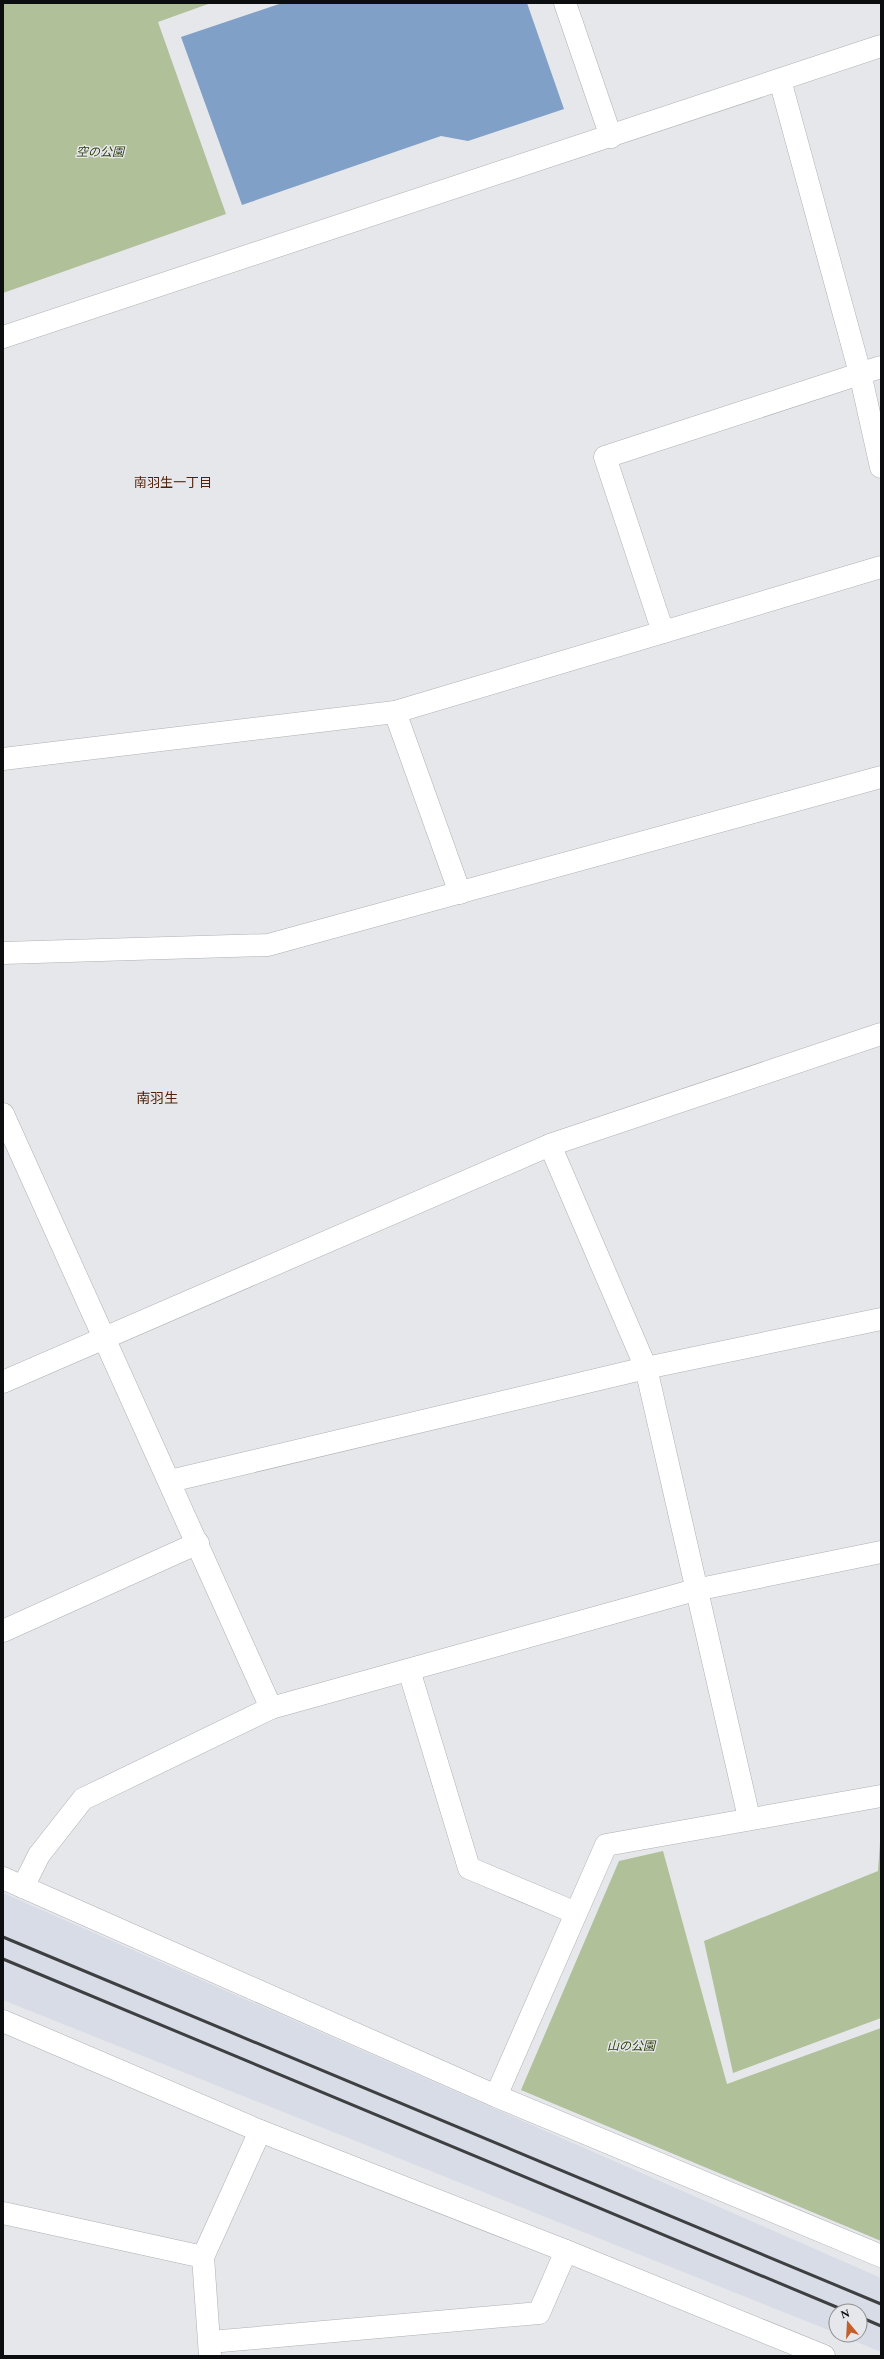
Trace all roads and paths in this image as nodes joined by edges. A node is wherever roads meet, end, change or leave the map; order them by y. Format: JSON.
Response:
{"nodes":[{"id":1,"x":565,"y":3,"type":"edge"},
{"id":2,"x":881,"y":46,"type":"edge"},
{"id":3,"x":780,"y":80,"type":"junction"},
{"id":4,"x":611,"y":137,"type":"junction"},
{"id":5,"x":3,"y":337,"type":"edge"},
{"id":6,"x":881,"y":367,"type":"edge"},
{"id":7,"x":860,"y":373,"type":"junction"},
{"id":8,"x":881,"y":467,"type":"edge"},
{"id":9,"x":881,"y":567,"type":"edge"},
{"id":10,"x":663,"y":632,"type":"junction"},
{"id":11,"x":395,"y":712,"type":"junction"},
{"id":12,"x":3,"y":759,"type":"edge"},
{"id":13,"x":881,"y":777,"type":"edge"},
{"id":14,"x":460,"y":893,"type":"junction"},
{"id":15,"x":3,"y":953,"type":"edge"},
{"id":16,"x":881,"y":1034,"type":"edge"},
{"id":17,"x":3,"y":1114,"type":"edge"},
{"id":18,"x":550,"y":1145,"type":"junction"},
{"id":19,"x":881,"y":1319,"type":"edge"},
{"id":20,"x":103,"y":1339,"type":"junction"},
{"id":21,"x":646,"y":1368,"type":"junction"},
{"id":22,"x":3,"y":1382,"type":"edge"},
{"id":23,"x":170,"y":1481,"type":"junction"},
{"id":24,"x":198,"y":1543,"type":"junction"},
{"id":25,"x":881,"y":1552,"type":"edge"},
{"id":26,"x":695,"y":1590,"type":"junction"},
{"id":27,"x":3,"y":1631,"type":"edge"},
{"id":28,"x":409,"y":1670,"type":"junction"},
{"id":29,"x":271,"y":1708,"type":"junction"},
{"id":30,"x":881,"y":1796,"type":"edge"},
{"id":31,"x":749,"y":1818,"type":"junction"},
{"id":32,"x":3,"y":1878,"type":"edge"},
{"id":33,"x":23,"y":1887,"type":"junction"},
{"id":34,"x":576,"y":1913,"type":"junction"},
{"id":35,"x":3,"y":2021,"type":"edge"},
{"id":36,"x":496,"y":2096,"type":"junction"},
{"id":37,"x":260,"y":2131,"type":"junction"},
{"id":38,"x":3,"y":2213,"type":"edge"},
{"id":39,"x":566,"y":2250,"type":"junction"},
{"id":40,"x":881,"y":2256,"type":"edge"},
{"id":41,"x":203,"y":2257,"type":"junction"},
{"id":42,"x":210,"y":2349,"type":"edge"},
{"id":43,"x":824,"y":2356,"type":"edge"}],
"edges":[{"from":1,"to":4,"type":"street"},
{"from":2,"to":3,"type":"street"},
{"from":3,"to":4,"type":"street"},
{"from":3,"to":7,"type":"street"},
{"from":4,"to":5,"type":"street"},
{"from":6,"to":7,"type":"street"},
{"from":7,"to":8,"type":"street"},
{"from":7,"to":10,"type":"street"},
{"from":9,"to":10,"type":"street"},
{"from":10,"to":11,"type":"street"},
{"from":11,"to":12,"type":"street"},
{"from":11,"to":14,"type":"street"},
{"from":13,"to":14,"type":"street"},
{"from":14,"to":15,"type":"street"},
{"from":16,"to":18,"type":"street"},
{"from":17,"to":20,"type":"street"},
{"from":18,"to":20,"type":"street"},
{"from":18,"to":21,"type":"street"},
{"from":19,"to":21,"type":"street"},
{"from":20,"to":22,"type":"street"},
{"from":20,"to":23,"type":"street"},
{"from":21,"to":23,"type":"street"},
{"from":21,"to":26,"type":"street"},
{"from":23,"to":24,"type":"street"},
{"from":24,"to":27,"type":"street"},
{"from":24,"to":29,"type":"street"},
{"from":25,"to":26,"type":"street"},
{"from":26,"to":28,"type":"street"},
{"from":26,"to":31,"type":"street"},
{"from":28,"to":29,"type":"street"},
{"from":28,"to":34,"type":"street"},
{"from":29,"to":33,"type":"street"},
{"from":30,"to":31,"type":"street"},
{"from":31,"to":34,"type":"street"},
{"from":32,"to":33,"type":"street"},
{"from":33,"to":36,"type":"street"},
{"from":34,"to":36,"type":"street"},
{"from":35,"to":37,"type":"street"},
{"from":36,"to":40,"type":"street"},
{"from":37,"to":39,"type":"street"},
{"from":37,"to":41,"type":"street"},
{"from":38,"to":41,"type":"street"},
{"from":39,"to":42,"type":"street"},
{"from":39,"to":43,"type":"street"},
{"from":41,"to":42,"type":"street"}]}
